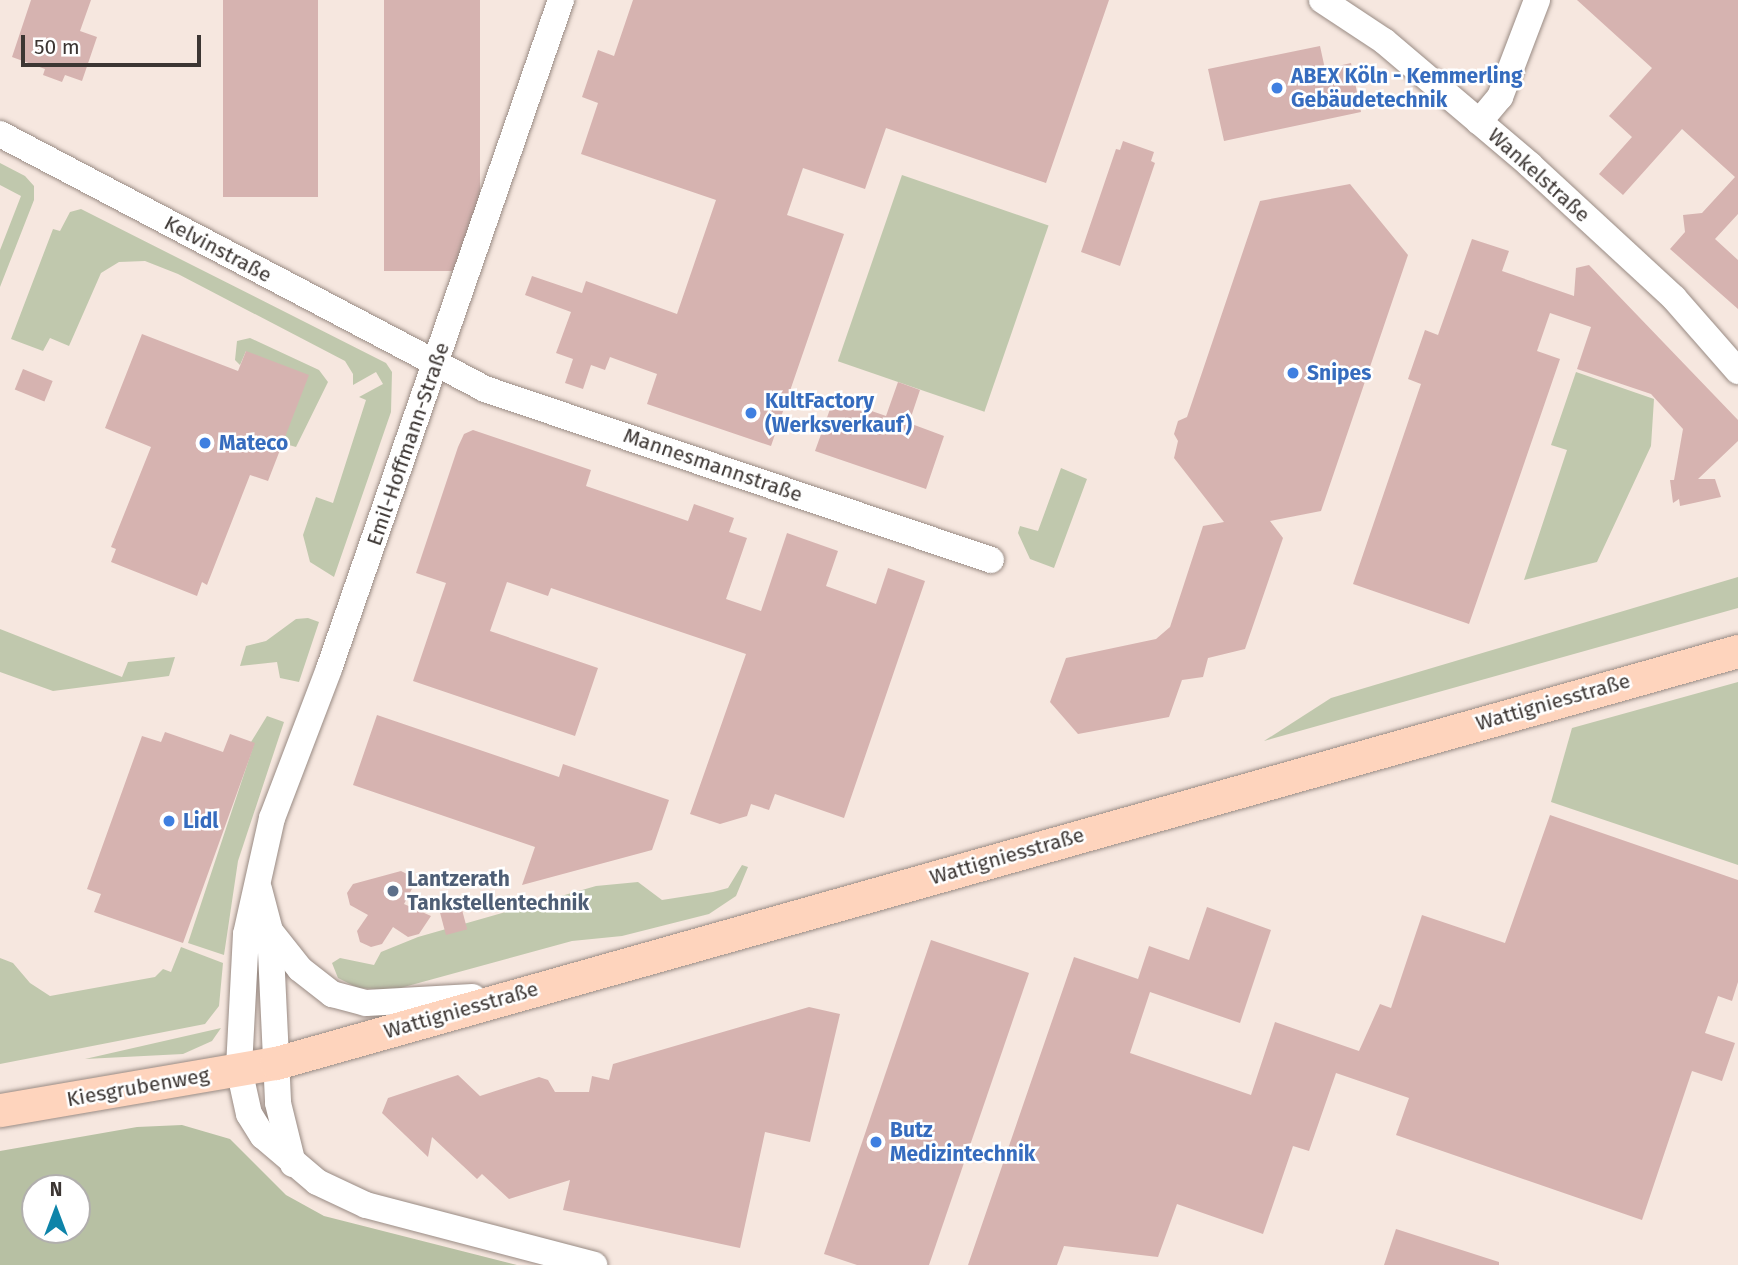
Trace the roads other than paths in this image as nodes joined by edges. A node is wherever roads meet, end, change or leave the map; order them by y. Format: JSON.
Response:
{"nodes":[{"id":1,"x":561,"y":0,"type":"edge"},
{"id":2,"x":1322,"y":0,"type":"edge"},
{"id":3,"x":1537,"y":0,"type":"edge"},
{"id":4,"x":1479,"y":122,"type":"junction"},
{"id":5,"x":0,"y":134,"type":"edge"},
{"id":6,"x":436,"y":365,"type":"junction"},
{"id":7,"x":1738,"y":371,"type":"edge"},
{"id":8,"x":991,"y":560,"type":"dead end"},
{"id":9,"x":1738,"y":650,"type":"edge"},
{"id":10,"x":259,"y":889,"type":"junction"},
{"id":11,"x":270,"y":931,"type":"junction"},
{"id":12,"x":520,"y":993,"type":"junction"},
{"id":13,"x":276,"y":1063,"type":"junction"},
{"id":14,"x":239,"y":1069,"type":"junction"},
{"id":15,"x":0,"y":1110,"type":"edge"},
{"id":16,"x":293,"y":1164,"type":"junction"},
{"id":17,"x":594,"y":1265,"type":"edge"}],
"edges":[{"from":1,"to":6,"type":"street","name":"Emil-Hoffmann-Straße"},
{"from":2,"to":4,"type":"street","name":"Wankelstraße"},
{"from":3,"to":4,"type":"street"},
{"from":4,"to":7,"type":"street","name":"Wankelstraße"},
{"from":5,"to":6,"type":"street","name":"Kelvinstraße"},
{"from":6,"to":8,"type":"street","name":"Mannesmannstraße"},
{"from":6,"to":10,"type":"street","name":"Emil-Hoffmann-Straße"},
{"from":9,"to":12,"type":"main road","name":"Wattigniesstraße"},
{"from":10,"to":11,"type":"street","name":"Emil-Hoffmann-Straße"},
{"from":10,"to":14,"type":"street","name":"Emil-Hoffmann-Straße"},
{"from":11,"to":12,"type":"street"},
{"from":11,"to":13,"type":"street","name":"Emil-Hoffmann-Straße"},
{"from":12,"to":13,"type":"main road","name":"Wattigniesstraße"},
{"from":13,"to":14,"type":"main road","name":"Kiesgrubenweg"},
{"from":13,"to":16,"type":"street","name":"Emil-Hoffmann-Straße"},
{"from":14,"to":15,"type":"main road","name":"Kiesgrubenweg"},
{"from":14,"to":16,"type":"street","name":"Emil-Hoffmann-Straße"},
{"from":16,"to":17,"type":"street","name":"Emil-Hoffmann-Straße"}]}
